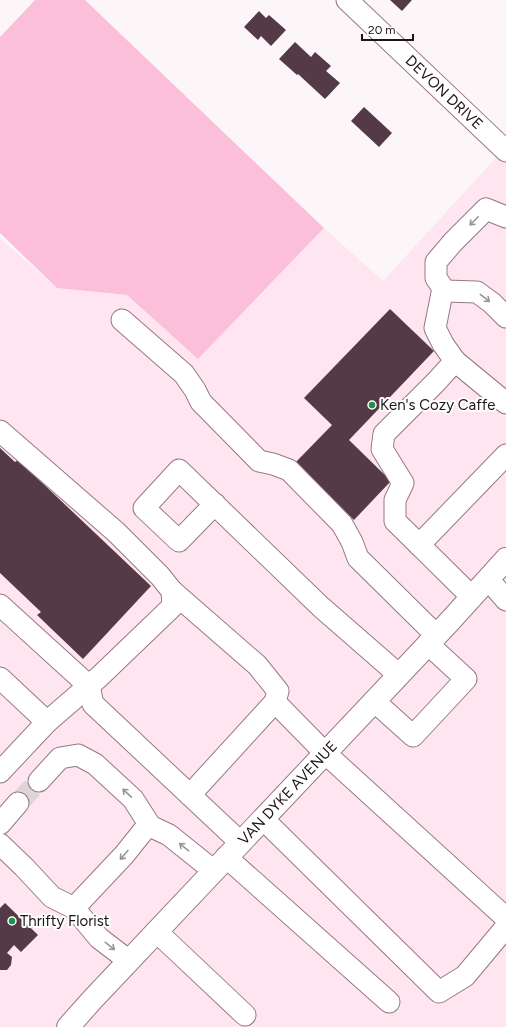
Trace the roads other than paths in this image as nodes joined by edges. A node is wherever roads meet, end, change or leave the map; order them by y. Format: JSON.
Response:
{"nodes":[{"id":1,"x":347,"y":0,"type":"edge"},
{"id":2,"x":506,"y":151,"type":"edge"},
{"id":3,"x":506,"y":217,"type":"edge"},
{"id":4,"x":443,"y":288,"type":"junction"},
{"id":5,"x":506,"y":317,"type":"edge"},
{"id":6,"x":122,"y":320,"type":"dead end"},
{"id":7,"x":455,"y":361,"type":"junction"},
{"id":8,"x":506,"y":403,"type":"edge"},
{"id":9,"x":0,"y":431,"type":"edge"},
{"id":10,"x":506,"y":455,"type":"edge"},
{"id":11,"x":215,"y":504,"type":"dead end"},
{"id":12,"x":419,"y":545,"type":"junction"},
{"id":13,"x":506,"y":559,"type":"edge"},
{"id":14,"x":488,"y":579,"type":"junction"},
{"id":15,"x":172,"y":591,"type":"junction"},
{"id":16,"x":472,"y":597,"type":"junction"},
{"id":17,"x":506,"y":600,"type":"edge"},
{"id":18,"x":0,"y":605,"type":"edge"},
{"id":19,"x":432,"y":640,"type":"junction"},
{"id":20,"x":399,"y":675,"type":"junction"},
{"id":21,"x":0,"y":678,"type":"edge"},
{"id":22,"x":89,"y":686,"type":"junction"},
{"id":23,"x":374,"y":701,"type":"junction"},
{"id":24,"x":275,"y":702,"type":"junction"},
{"id":25,"x":47,"y":722,"type":"junction"},
{"id":26,"x":325,"y":753,"type":"junction"},
{"id":27,"x":4,"y":758,"type":"edge"},
{"id":28,"x":39,"y":781,"type":"tunnel mouth"},
{"id":29,"x":190,"y":795,"type":"junction"},
{"id":30,"x":18,"y":803,"type":"tunnel mouth"},
{"id":31,"x":263,"y":819,"type":"junction"},
{"id":32,"x":0,"y":824,"type":"edge"},
{"id":33,"x":148,"y":825,"type":"junction"},
{"id":34,"x":0,"y":844,"type":"edge"},
{"id":35,"x":227,"y":857,"type":"junction"},
{"id":36,"x":74,"y":908,"type":"junction"},
{"id":37,"x":506,"y":918,"type":"edge"},
{"id":38,"x":506,"y":927,"type":"edge"},
{"id":39,"x":157,"y":932,"type":"junction"},
{"id":40,"x":129,"y":961,"type":"junction"},
{"id":41,"x":389,"y":1002,"type":"dead end"},
{"id":42,"x":245,"y":1015,"type":"dead end"},
{"id":43,"x":75,"y":1024,"type":"edge"}],
"edges":[{"from":1,"to":2,"type":"street","name":"DEVON DRIVE"},
{"from":3,"to":4,"type":"street","one_way":true},
{"from":4,"to":5,"type":"street","one_way":true},
{"from":4,"to":7,"type":"street"},
{"from":6,"to":19,"type":"street"},
{"from":7,"to":8,"type":"street"},
{"from":7,"to":12,"type":"street"},
{"from":9,"to":15,"type":"street"},
{"from":10,"to":12,"type":"street"},
{"from":11,"to":20,"type":"street"},
{"from":12,"to":16,"type":"street"},
{"from":13,"to":14,"type":"main road","name":"VAN DYKE AVENUE"},
{"from":14,"to":16,"type":"main road","name":"VAN DYKE AVENUE"},
{"from":14,"to":17,"type":"street"},
{"from":15,"to":22,"type":"street"},
{"from":15,"to":24,"type":"street"},
{"from":16,"to":19,"type":"main road","name":"VAN DYKE AVENUE"},
{"from":18,"to":22,"type":"street"},
{"from":19,"to":20,"type":"main road","name":"VAN DYKE AVENUE"},
{"from":19,"to":23,"type":"street"},
{"from":20,"to":23,"type":"main road","name":"VAN DYKE AVENUE"},
{"from":21,"to":25,"type":"street"},
{"from":22,"to":25,"type":"street"},
{"from":22,"to":29,"type":"street"},
{"from":23,"to":26,"type":"main road","name":"VAN DYKE AVENUE"},
{"from":24,"to":26,"type":"street"},
{"from":24,"to":29,"type":"street"},
{"from":25,"to":27,"type":"street"},
{"from":26,"to":31,"type":"main road","name":"VAN DYKE AVENUE"},
{"from":26,"to":37,"type":"street"},
{"from":33,"to":28,"type":"street","one_way":true},
{"from":29,"to":35,"type":"street"},
{"from":30,"to":32,"type":"street"},
{"from":31,"to":35,"type":"main road","name":"VAN DYKE AVENUE"},
{"from":31,"to":38,"type":"street"},
{"from":35,"to":33,"type":"street","one_way":true},
{"from":33,"to":36,"type":"street","one_way":true},
{"from":34,"to":36,"type":"street"},
{"from":35,"to":39,"type":"main road","name":"VAN DYKE AVENUE"},
{"from":35,"to":41,"type":"street"},
{"from":36,"to":40,"type":"street","one_way":true},
{"from":39,"to":40,"type":"main road","name":"VAN DYKE AVENUE"},
{"from":39,"to":42,"type":"street"},
{"from":40,"to":43,"type":"main road","name":"VAN DYKE AVENUE"}]}
